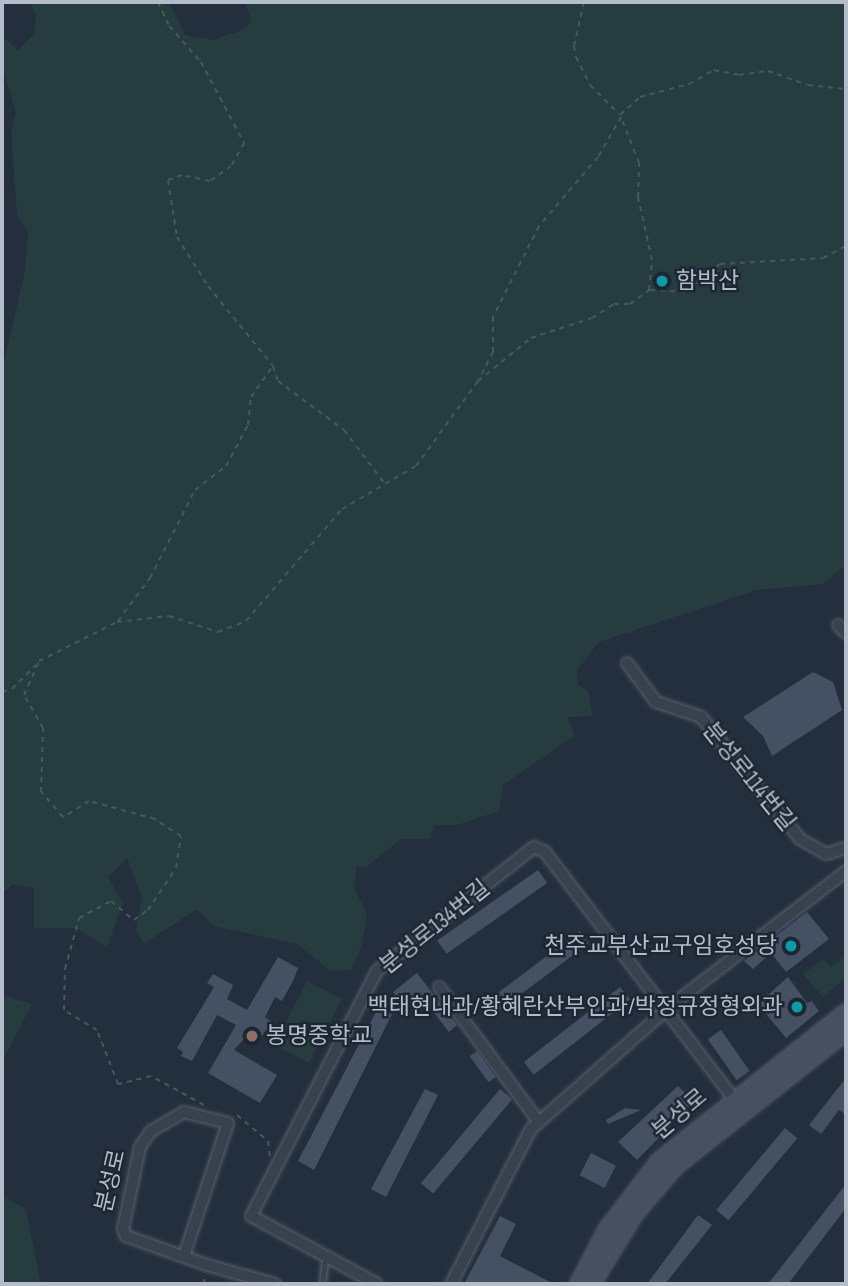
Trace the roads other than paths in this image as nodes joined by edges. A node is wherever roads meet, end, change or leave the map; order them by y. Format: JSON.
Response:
{"nodes":[{"id":1,"x":627,"y":663,"type":"dead end"},
{"id":2,"x":846,"y":848,"type":"edge"},
{"id":3,"x":846,"y":871,"type":"edge"},
{"id":4,"x":439,"y":987,"type":"dead end"},
{"id":5,"x":667,"y":1009,"type":"junction"},
{"id":6,"x":846,"y":1013,"type":"edge"},
{"id":7,"x":846,"y":1031,"type":"edge"},
{"id":8,"x":734,"y":1098,"type":"junction"},
{"id":9,"x":539,"y":1122,"type":"junction"},
{"id":10,"x":184,"y":1256,"type":"junction"},
{"id":11,"x":325,"y":1258,"type":"junction"},
{"id":12,"x":275,"y":1284,"type":"edge"},
{"id":13,"x":322,"y":1284,"type":"edge"},
{"id":14,"x":377,"y":1284,"type":"edge"},
{"id":15,"x":452,"y":1284,"type":"edge"},
{"id":16,"x":579,"y":1284,"type":"edge"},
{"id":17,"x":591,"y":1284,"type":"edge"}],
"edges":[{"from":1,"to":2,"type":"street","name":"분성로114번길"},
{"from":3,"to":5,"type":"street"},
{"from":4,"to":9,"type":"street"},
{"from":5,"to":8,"type":"street","name":"분성로134번길"},
{"from":5,"to":9,"type":"street"},
{"from":5,"to":11,"type":"street","name":"분성로134번길"},
{"from":6,"to":8,"type":"main road","name":"분성로"},
{"from":7,"to":17,"type":"main road","name":"분성로"},
{"from":8,"to":16,"type":"main road","name":"분성로"},
{"from":9,"to":15,"type":"street"},
{"from":10,"to":10,"type":"street","name":"분성로"},
{"from":10,"to":12,"type":"street","name":"분성로"},
{"from":11,"to":13,"type":"lane"},
{"from":11,"to":14,"type":"street","name":"분성로134번길"}]}
